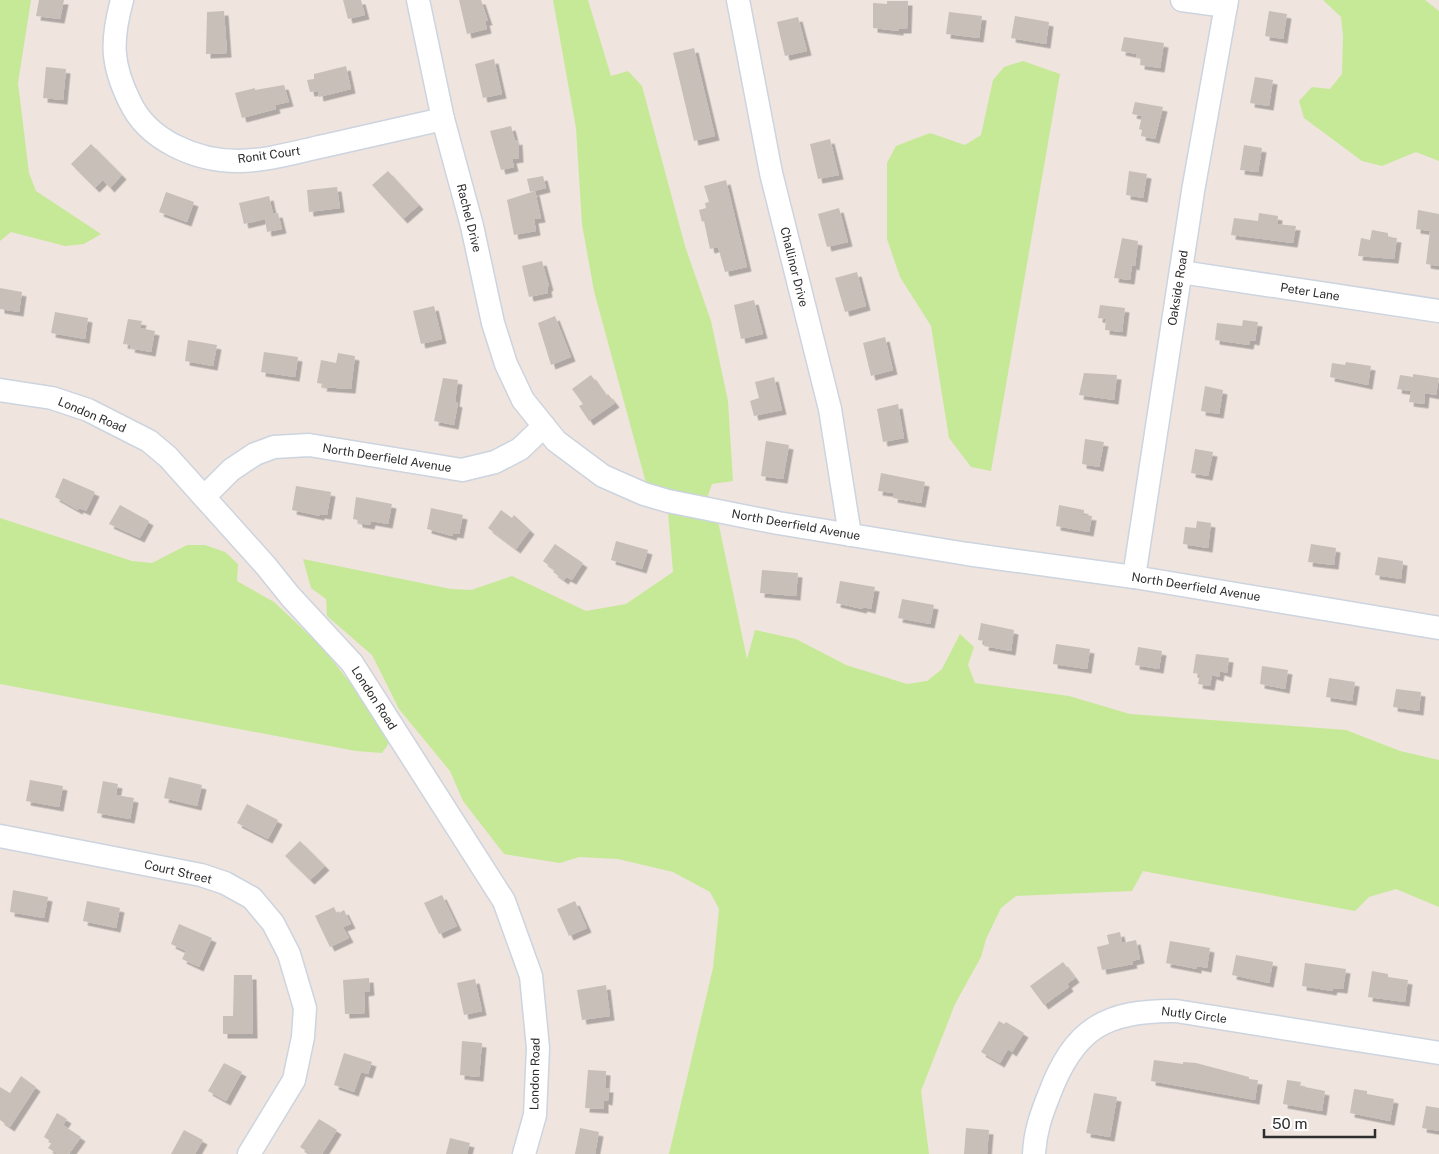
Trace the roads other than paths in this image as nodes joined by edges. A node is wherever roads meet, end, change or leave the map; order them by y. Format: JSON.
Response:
{"nodes":[{"id":1,"x":122,"y":0,"type":"edge"},
{"id":2,"x":418,"y":0,"type":"edge"},
{"id":3,"x":738,"y":0,"type":"edge"},
{"id":4,"x":1182,"y":0,"type":"edge"},
{"id":5,"x":1226,"y":3,"type":"edge"},
{"id":6,"x":443,"y":119,"type":"junction"},
{"id":7,"x":1181,"y":272,"type":"junction"},
{"id":8,"x":1439,"y":311,"type":"edge"},
{"id":9,"x":0,"y":390,"type":"edge"},
{"id":10,"x":544,"y":426,"type":"junction"},
{"id":11,"x":204,"y":497,"type":"junction"},
{"id":12,"x":850,"y":535,"type":"junction"},
{"id":13,"x":1134,"y":577,"type":"junction"},
{"id":14,"x":1439,"y":628,"type":"edge"},
{"id":15,"x":0,"y":836,"type":"edge"},
{"id":16,"x":1439,"y":1053,"type":"edge"},
{"id":17,"x":249,"y":1154,"type":"edge"},
{"id":18,"x":524,"y":1154,"type":"edge"},
{"id":19,"x":1034,"y":1154,"type":"edge"}],
"edges":[{"from":1,"to":6,"type":"street","name":"Ronit Court"},
{"from":2,"to":6,"type":"street","name":"Rachel Drive"},
{"from":3,"to":12,"type":"street","name":"Challinor Drive"},
{"from":4,"to":5,"type":"street"},
{"from":5,"to":7,"type":"street","name":"Oakside Road"},
{"from":6,"to":10,"type":"street","name":"Rachel Drive"},
{"from":7,"to":8,"type":"street","name":"Peter Lane"},
{"from":7,"to":13,"type":"street","name":"Oakside Road"},
{"from":9,"to":11,"type":"street","name":"London Road"},
{"from":10,"to":11,"type":"street","name":"North Deerfield Avenue"},
{"from":10,"to":12,"type":"street","name":"North Deerfield Avenue"},
{"from":11,"to":18,"type":"street","name":"London Road"},
{"from":12,"to":13,"type":"street","name":"North Deerfield Avenue"},
{"from":13,"to":14,"type":"street","name":"North Deerfield Avenue"},
{"from":15,"to":17,"type":"street","name":"Court Street"},
{"from":16,"to":19,"type":"street","name":"Nutly Circle"}]}
